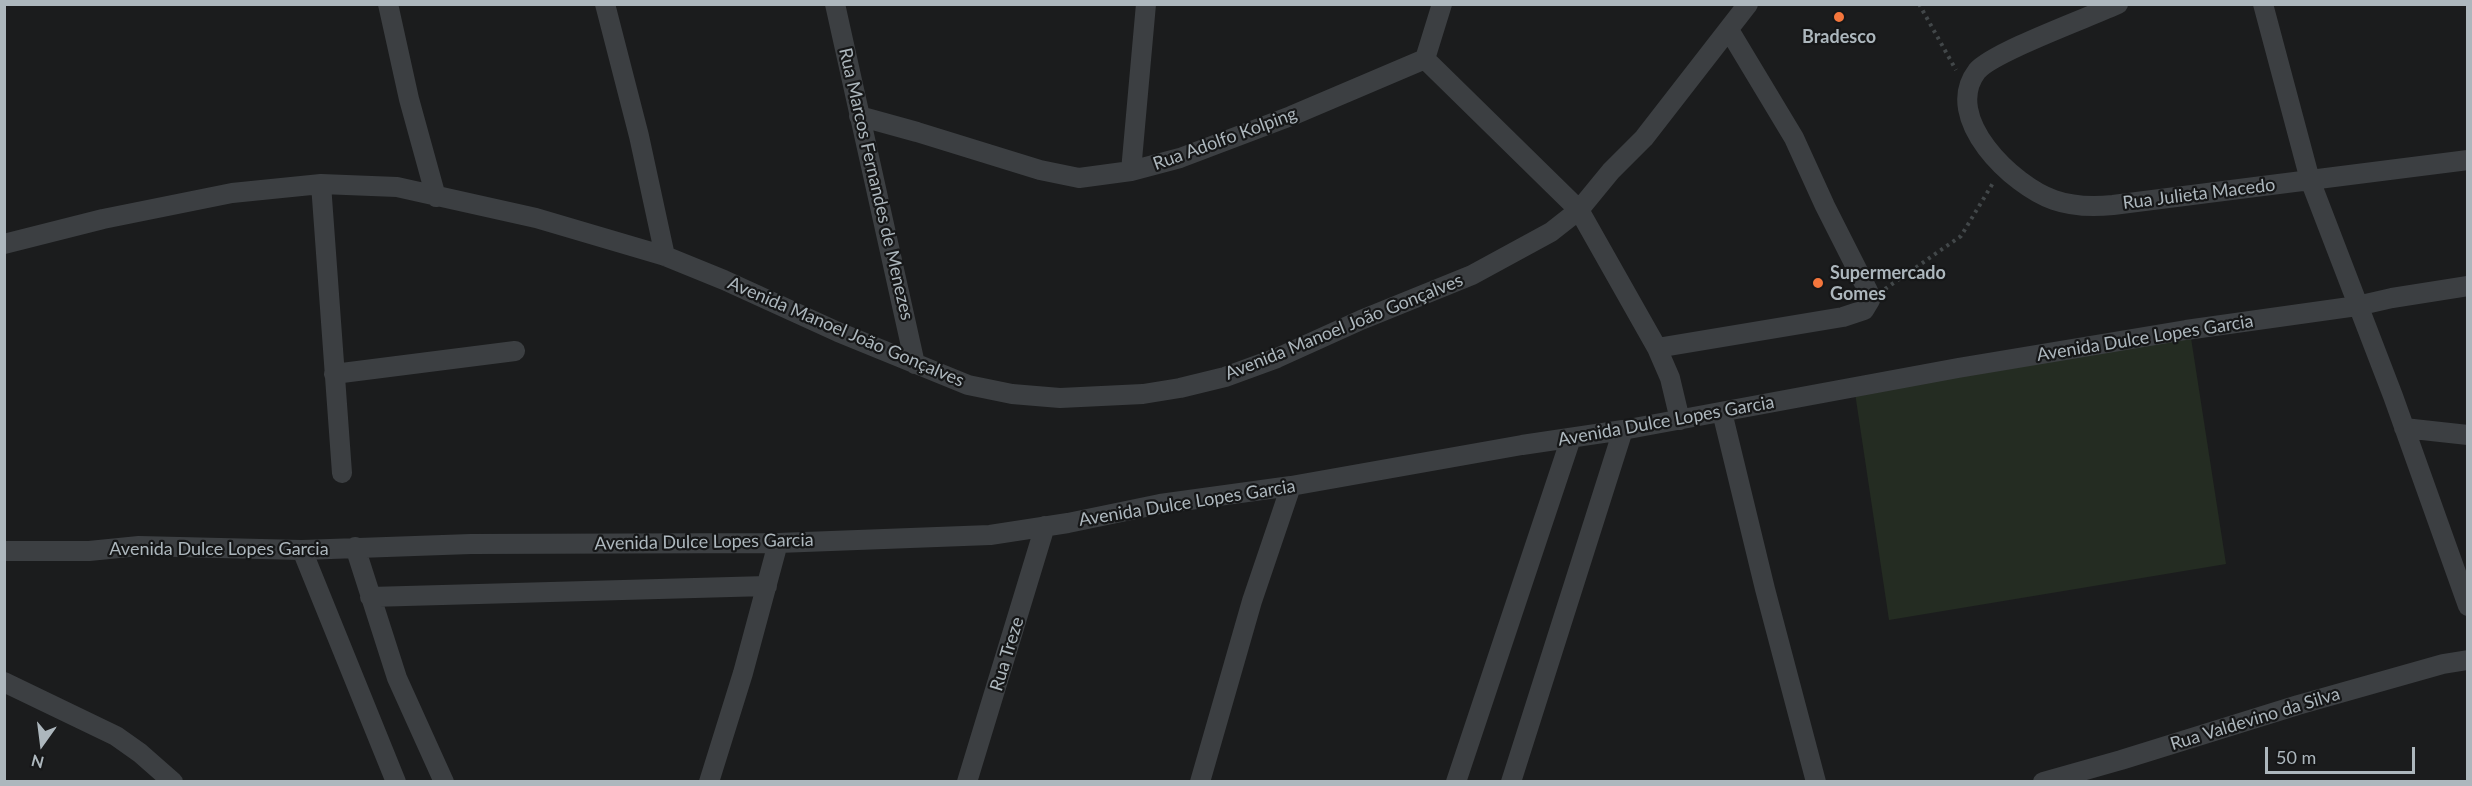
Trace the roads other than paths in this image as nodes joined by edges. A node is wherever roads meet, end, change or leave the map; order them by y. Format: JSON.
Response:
{"nodes":[{"id":1,"x":388,"y":4,"type":"edge"},
{"id":2,"x":606,"y":4,"type":"edge"},
{"id":3,"x":835,"y":4,"type":"edge"},
{"id":4,"x":1146,"y":4,"type":"edge"},
{"id":5,"x":1442,"y":4,"type":"edge"},
{"id":6,"x":1748,"y":4,"type":"edge"},
{"id":7,"x":2118,"y":4,"type":"edge"},
{"id":8,"x":2263,"y":4,"type":"edge"},
{"id":9,"x":1729,"y":30,"type":"junction"},
{"id":10,"x":1425,"y":59,"type":"junction"},
{"id":11,"x":859,"y":116,"type":"junction"},
{"id":12,"x":2468,"y":160,"type":"edge"},
{"id":13,"x":1131,"y":171,"type":"junction"},
{"id":14,"x":2310,"y":180,"type":"junction"},
{"id":15,"x":321,"y":184,"type":"junction"},
{"id":16,"x":436,"y":197,"type":"junction"},
{"id":17,"x":1579,"y":210,"type":"junction"},
{"id":18,"x":4,"y":244,"type":"edge"},
{"id":19,"x":665,"y":256,"type":"junction"},
{"id":20,"x":2468,"y":286,"type":"edge"},
{"id":21,"x":2357,"y":306,"type":"junction"},
{"id":22,"x":1657,"y":348,"type":"junction"},
{"id":23,"x":514,"y":351,"type":"dead end"},
{"id":24,"x":915,"y":364,"type":"junction"},
{"id":25,"x":334,"y":374,"type":"junction"},
{"id":26,"x":1722,"y":412,"type":"junction"},
{"id":27,"x":1680,"y":420,"type":"junction"},
{"id":28,"x":2404,"y":428,"type":"junction"},
{"id":29,"x":1623,"y":430,"type":"junction"},
{"id":30,"x":2468,"y":435,"type":"edge"},
{"id":31,"x":1571,"y":438,"type":"junction"},
{"id":32,"x":342,"y":473,"type":"dead end"},
{"id":33,"x":1291,"y":486,"type":"junction"},
{"id":34,"x":1045,"y":526,"type":"junction"},
{"id":35,"x":778,"y":543,"type":"junction"},
{"id":36,"x":355,"y":547,"type":"junction"},
{"id":37,"x":302,"y":550,"type":"junction"},
{"id":38,"x":4,"y":551,"type":"edge"},
{"id":39,"x":767,"y":586,"type":"junction"},
{"id":40,"x":370,"y":597,"type":"junction"},
{"id":41,"x":2468,"y":606,"type":"edge"},
{"id":42,"x":2468,"y":660,"type":"edge"},
{"id":43,"x":4,"y":682,"type":"edge"},
{"id":44,"x":173,"y":782,"type":"edge"},
{"id":45,"x":396,"y":782,"type":"edge"},
{"id":46,"x":444,"y":782,"type":"edge"},
{"id":47,"x":709,"y":782,"type":"edge"},
{"id":48,"x":967,"y":782,"type":"edge"},
{"id":49,"x":1200,"y":782,"type":"edge"},
{"id":50,"x":1456,"y":782,"type":"edge"},
{"id":51,"x":1511,"y":782,"type":"edge"},
{"id":52,"x":1816,"y":782,"type":"edge"},
{"id":53,"x":2043,"y":782,"type":"edge"}],
"edges":[{"from":1,"to":16,"type":"street"},
{"from":2,"to":19,"type":"street"},
{"from":3,"to":11,"type":"street","name":"Rua Marcos Fernandes de Menezes"},
{"from":4,"to":13,"type":"street"},
{"from":5,"to":10,"type":"street"},
{"from":6,"to":9,"type":"street","name":"Avenida Manoel João Gonçalves"},
{"from":7,"to":14,"type":"street","name":"Rua Julieta Macedo"},
{"from":8,"to":14,"type":"street"},
{"from":9,"to":17,"type":"street","name":"Avenida Manoel João Gonçalves"},
{"from":9,"to":22,"type":"street"},
{"from":10,"to":13,"type":"street","name":"Rua Adolfo Kolping"},
{"from":10,"to":17,"type":"street"},
{"from":11,"to":13,"type":"street","name":"Rua Adolfo Kolping"},
{"from":11,"to":24,"type":"street","name":"Rua Marcos Fernandes de Menezes"},
{"from":12,"to":14,"type":"street","name":"Rua Julieta Macedo"},
{"from":14,"to":21,"type":"street"},
{"from":15,"to":16,"type":"street","name":"Avenida Manoel João Gonçalves"},
{"from":15,"to":18,"type":"street","name":"Avenida Manoel João Gonçalves"},
{"from":15,"to":25,"type":"street"},
{"from":16,"to":19,"type":"street","name":"Avenida Manoel João Gonçalves"},
{"from":17,"to":22,"type":"street"},
{"from":17,"to":24,"type":"street","name":"Avenida Manoel João Gonçalves"},
{"from":19,"to":24,"type":"street","name":"Avenida Manoel João Gonçalves"},
{"from":20,"to":21,"type":"street","name":"Avenida Dulce Lopes Garcia"},
{"from":21,"to":26,"type":"street","name":"Avenida Dulce Lopes Garcia"},
{"from":21,"to":28,"type":"street"},
{"from":22,"to":27,"type":"street"},
{"from":23,"to":25,"type":"street"},
{"from":25,"to":32,"type":"street"},
{"from":26,"to":27,"type":"street","name":"Avenida Dulce Lopes Garcia"},
{"from":26,"to":52,"type":"street"},
{"from":27,"to":29,"type":"street","name":"Avenida Dulce Lopes Garcia"},
{"from":28,"to":30,"type":"street"},
{"from":28,"to":41,"type":"street"},
{"from":29,"to":31,"type":"street","name":"Avenida Dulce Lopes Garcia"},
{"from":29,"to":51,"type":"street"},
{"from":31,"to":33,"type":"street","name":"Avenida Dulce Lopes Garcia"},
{"from":31,"to":50,"type":"street"},
{"from":33,"to":34,"type":"street","name":"Avenida Dulce Lopes Garcia"},
{"from":33,"to":49,"type":"street"},
{"from":34,"to":35,"type":"street","name":"Avenida Dulce Lopes Garcia"},
{"from":34,"to":48,"type":"street","name":"Rua Treze"},
{"from":35,"to":36,"type":"street","name":"Avenida Dulce Lopes Garcia"},
{"from":35,"to":39,"type":"street"},
{"from":36,"to":37,"type":"street","name":"Avenida Dulce Lopes Garcia"},
{"from":36,"to":40,"type":"street"},
{"from":37,"to":38,"type":"street","name":"Avenida Dulce Lopes Garcia"},
{"from":37,"to":45,"type":"street"},
{"from":39,"to":40,"type":"street"},
{"from":39,"to":47,"type":"street"},
{"from":40,"to":46,"type":"street"},
{"from":42,"to":53,"type":"street","name":"Rua Valdevino da Silva"},
{"from":43,"to":44,"type":"street"}]}
